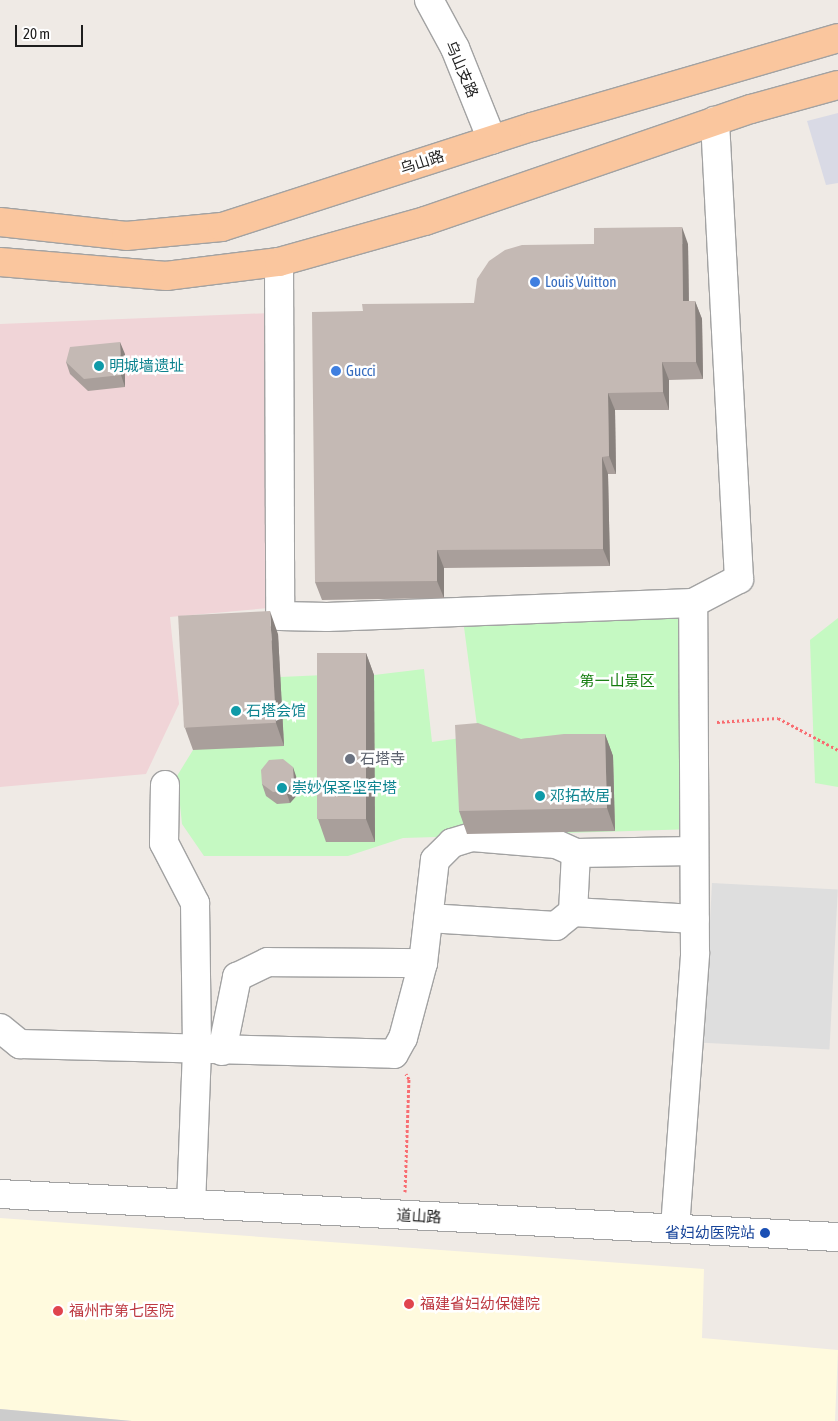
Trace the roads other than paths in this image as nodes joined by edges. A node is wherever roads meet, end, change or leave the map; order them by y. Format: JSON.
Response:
{"nodes":[{"id":1,"x":429,"y":0,"type":"edge"},
{"id":2,"x":838,"y":38,"type":"edge"},
{"id":3,"x":838,"y":85,"type":"edge"},
{"id":4,"x":715,"y":121,"type":"junction"},
{"id":5,"x":492,"y":140,"type":"junction"},
{"id":6,"x":0,"y":222,"type":"edge"},
{"id":7,"x":0,"y":262,"type":"edge"},
{"id":8,"x":278,"y":262,"type":"junction"},
{"id":9,"x":693,"y":603,"type":"junction"},
{"id":10,"x":165,"y":785,"type":"dead end"},
{"id":11,"x":576,"y":852,"type":"junction"},
{"id":12,"x":694,"y":852,"type":"junction"},
{"id":13,"x":573,"y":912,"type":"junction"},
{"id":14,"x":428,"y":918,"type":"junction"},
{"id":15,"x":695,"y":919,"type":"junction"},
{"id":16,"x":423,"y":963,"type":"junction"},
{"id":17,"x":0,"y":1028,"type":"edge"},
{"id":18,"x":210,"y":1050,"type":"junction"},
{"id":19,"x":0,"y":1194,"type":"edge"},
{"id":20,"x":191,"y":1204,"type":"junction"},
{"id":21,"x":675,"y":1228,"type":"junction"},
{"id":22,"x":838,"y":1237,"type":"edge"}],
"edges":[{"from":1,"to":5,"type":"street","name":"乌山支路"},
{"from":2,"to":5,"type":"main road","name":"乌山路"},
{"from":3,"to":4,"type":"main road"},
{"from":4,"to":8,"type":"main road"},
{"from":4,"to":9,"type":"street"},
{"from":5,"to":6,"type":"main road","name":"乌山路"},
{"from":7,"to":8,"type":"main road"},
{"from":8,"to":9,"type":"street"},
{"from":9,"to":12,"type":"street"},
{"from":10,"to":18,"type":"street"},
{"from":11,"to":12,"type":"street"},
{"from":11,"to":13,"type":"street"},
{"from":11,"to":14,"type":"street"},
{"from":12,"to":15,"type":"street"},
{"from":13,"to":14,"type":"street"},
{"from":13,"to":15,"type":"street"},
{"from":14,"to":16,"type":"street"},
{"from":15,"to":21,"type":"street"},
{"from":16,"to":18,"type":"street"},
{"from":16,"to":18,"type":"street"},
{"from":17,"to":18,"type":"street"},
{"from":18,"to":20,"type":"street"},
{"from":19,"to":20,"type":"street","name":"道山路"},
{"from":20,"to":21,"type":"street","name":"道山路"},
{"from":21,"to":22,"type":"street","name":"道山路"}]}
